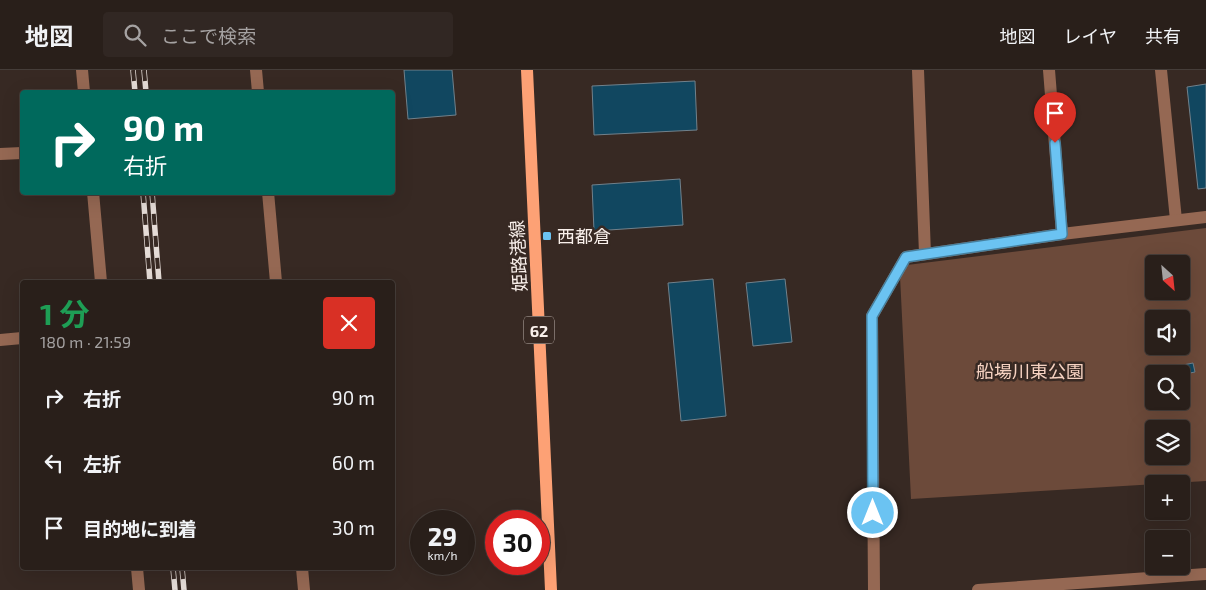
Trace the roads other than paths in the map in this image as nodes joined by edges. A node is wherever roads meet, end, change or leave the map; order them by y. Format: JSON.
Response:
{"nodes":[{"id":1,"x":82,"y":70,"type":"edge"},
{"id":2,"x":256,"y":70,"type":"edge"},
{"id":3,"x":527,"y":70,"type":"edge"},
{"id":4,"x":918,"y":70,"type":"edge"},
{"id":5,"x":1049,"y":70,"type":"edge"},
{"id":6,"x":1162,"y":70,"type":"edge"},
{"id":7,"x":84,"y":90,"type":"edge"},
{"id":8,"x":258,"y":90,"type":"edge"},
{"id":9,"x":20,"y":153,"type":"edge"},
{"id":10,"x":0,"y":154,"type":"edge"},
{"id":11,"x":93,"y":195,"type":"edge"},
{"id":12,"x":268,"y":195,"type":"edge"},
{"id":13,"x":1206,"y":217,"type":"edge"},
{"id":14,"x":1176,"y":220,"type":"junction"},
{"id":15,"x":1062,"y":234,"type":"junction"},
{"id":16,"x":925,"y":254,"type":"junction"},
{"id":17,"x":101,"y":280,"type":"edge"},
{"id":18,"x":276,"y":280,"type":"edge"},
{"id":19,"x":20,"y":338,"type":"edge"},
{"id":20,"x":0,"y":340,"type":"edge"},
{"id":21,"x":137,"y":570,"type":"edge"},
{"id":22,"x":302,"y":570,"type":"edge"},
{"id":23,"x":1206,"y":574,"type":"edge"},
{"id":24,"x":1128,"y":585,"type":"edge"},
{"id":25,"x":139,"y":590,"type":"edge"},
{"id":26,"x":304,"y":590,"type":"edge"},
{"id":27,"x":551,"y":590,"type":"edge"},
{"id":28,"x":874,"y":590,"type":"edge"},
{"id":29,"x":978,"y":590,"type":"edge"},
{"id":30,"x":992,"y":590,"type":"edge"}],
"edges":[{"from":1,"to":7,"type":"street"},
{"from":2,"to":8,"type":"street"},
{"from":3,"to":27,"type":"main road","name":"姫路港線","number":"62"},
{"from":4,"to":16,"type":"street"},
{"from":5,"to":15,"type":"street"},
{"from":6,"to":14,"type":"street"},
{"from":9,"to":10,"type":"street"},
{"from":11,"to":17,"type":"street"},
{"from":12,"to":18,"type":"street"},
{"from":13,"to":14,"type":"street"},
{"from":14,"to":15,"type":"street"},
{"from":15,"to":16,"type":"street"},
{"from":16,"to":28,"type":"street"},
{"from":19,"to":20,"type":"street"},
{"from":21,"to":25,"type":"street"},
{"from":22,"to":26,"type":"street"},
{"from":23,"to":24,"type":"street"},
{"from":24,"to":30,"type":"street"},
{"from":29,"to":30,"type":"street"}]}
